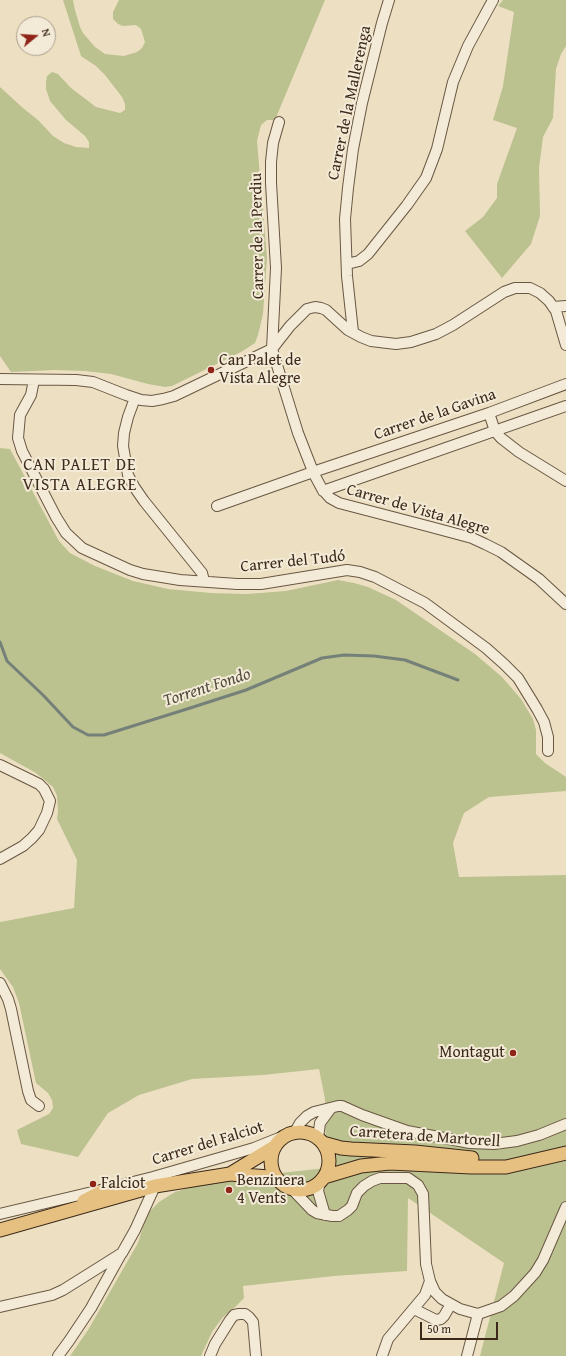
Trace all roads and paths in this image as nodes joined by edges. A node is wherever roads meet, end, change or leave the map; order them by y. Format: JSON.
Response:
{"nodes":[{"id":1,"x":389,"y":0,"type":"edge"},
{"id":2,"x":493,"y":0,"type":"edge"},
{"id":3,"x":279,"y":122,"type":"dead end"},
{"id":4,"x":347,"y":264,"type":"junction"},
{"id":5,"x":566,"y":306,"type":"edge"},
{"id":6,"x":553,"y":307,"type":"junction"},
{"id":7,"x":353,"y":332,"type":"junction"},
{"id":8,"x":566,"y":345,"type":"edge"},
{"id":9,"x":272,"y":349,"type":"junction"},
{"id":10,"x":0,"y":380,"type":"edge"},
{"id":11,"x":34,"y":380,"type":"junction"},
{"id":12,"x":566,"y":384,"type":"edge"},
{"id":13,"x":135,"y":398,"type":"junction"},
{"id":14,"x":566,"y":406,"type":"edge"},
{"id":15,"x":489,"y":413,"type":"junction"},
{"id":16,"x":495,"y":431,"type":"junction"},
{"id":17,"x":313,"y":472,"type":"junction"},
{"id":18,"x":566,"y":481,"type":"edge"},
{"id":19,"x":323,"y":491,"type":"junction"},
{"id":20,"x":217,"y":506,"type":"dead end"},
{"id":21,"x":204,"y":581,"type":"junction"},
{"id":22,"x":566,"y":604,"type":"edge"},
{"id":23,"x":548,"y":751,"type":"dead end"},
{"id":24,"x":0,"y":765,"type":"edge"},
{"id":25,"x":0,"y":859,"type":"edge"},
{"id":26,"x":0,"y":983,"type":"edge"},
{"id":27,"x":39,"y":1106,"type":"dead end"},
{"id":28,"x":331,"y":1108,"type":"junction"},
{"id":29,"x":566,"y":1124,"type":"edge"},
{"id":30,"x":289,"y":1134,"type":"junction"},
{"id":31,"x":320,"y":1140,"type":"junction"},
{"id":32,"x":274,"y":1147,"type":"junction"},
{"id":33,"x":566,"y":1153,"type":"edge"},
{"id":34,"x":526,"y":1161,"type":"junction"},
{"id":35,"x":230,"y":1174,"type":"junction"},
{"id":36,"x":278,"y":1180,"type":"junction"},
{"id":37,"x":322,"y":1180,"type":"junction"},
{"id":38,"x":155,"y":1186,"type":"junction"},
{"id":39,"x":109,"y":1188,"type":"junction"},
{"id":40,"x":292,"y":1189,"type":"junction"},
{"id":41,"x":566,"y":1207,"type":"edge"},
{"id":42,"x":64,"y":1213,"type":"junction"},
{"id":43,"x":0,"y":1214,"type":"edge"},
{"id":44,"x":325,"y":1215,"type":"junction"},
{"id":45,"x":0,"y":1230,"type":"edge"},
{"id":46,"x":122,"y":1253,"type":"junction"},
{"id":47,"x":430,"y":1281,"type":"junction"},
{"id":48,"x":451,"y":1304,"type":"junction"},
{"id":49,"x":0,"y":1307,"type":"edge"},
{"id":50,"x":414,"y":1309,"type":"junction"},
{"id":51,"x":478,"y":1314,"type":"junction"},
{"id":52,"x":58,"y":1356,"type":"edge"},
{"id":53,"x":210,"y":1356,"type":"edge"},
{"id":54,"x":256,"y":1356,"type":"edge"},
{"id":55,"x":382,"y":1356,"type":"edge"},
{"id":56,"x":467,"y":1356,"type":"edge"}],
"edges":[{"from":1,"to":4,"type":"street","name":"Carrer de la Mallerenga"},
{"from":2,"to":4,"type":"street"},
{"from":3,"to":9,"type":"street","name":"Carrer de la Perdiu"},
{"from":4,"to":7,"type":"street","name":"Carrer de la Mallerenga"},
{"from":5,"to":6,"type":"street"},
{"from":6,"to":7,"type":"street"},
{"from":6,"to":8,"type":"street"},
{"from":7,"to":9,"type":"street"},
{"from":9,"to":13,"type":"street"},
{"from":9,"to":17,"type":"street","name":"Carrer de Vista Alegre"},
{"from":10,"to":11,"type":"street"},
{"from":11,"to":13,"type":"street"},
{"from":11,"to":21,"type":"street","name":"Carrer del Tudó"},
{"from":12,"to":15,"type":"street","name":"Carrer de la Gavina"},
{"from":13,"to":21,"type":"street"},
{"from":14,"to":16,"type":"street"},
{"from":15,"to":16,"type":"street"},
{"from":15,"to":17,"type":"street","name":"Carrer de la Gavina"},
{"from":16,"to":18,"type":"street"},
{"from":16,"to":19,"type":"street"},
{"from":17,"to":19,"type":"street","name":"Carrer de Vista Alegre"},
{"from":17,"to":20,"type":"street","name":"Carrer de la Gavina"},
{"from":19,"to":22,"type":"street","name":"Carrer de Vista Alegre"},
{"from":21,"to":23,"type":"street","name":"Carrer del Tudó"},
{"from":24,"to":25,"type":"street"},
{"from":26,"to":27,"type":"street"},
{"from":28,"to":29,"type":"street"},
{"from":28,"to":30,"type":"street"},
{"from":28,"to":31,"type":"street"},
{"from":30,"to":31,"type":"main road","name":"Carretera de Martorell"},
{"from":30,"to":32,"type":"main road"},
{"from":30,"to":39,"type":"street","name":"Carrer del Falciot"},
{"from":31,"to":34,"type":"main road","name":"Carretera de Martorell"},
{"from":31,"to":37,"type":"main road","name":"Carretera de Martorell"},
{"from":32,"to":35,"type":"main road"},
{"from":32,"to":36,"type":"main road"},
{"from":33,"to":34,"type":"main road","name":"Carretera de Martorell"},
{"from":34,"to":37,"type":"main road","name":"Carretera de Martorell"},
{"from":35,"to":36,"type":"main road"},
{"from":35,"to":38,"type":"main road"},
{"from":36,"to":40,"type":"main road"},
{"from":37,"to":40,"type":"main road","name":"Carretera de Martorell"},
{"from":37,"to":44,"type":"street"},
{"from":38,"to":42,"type":"main road"},
{"from":38,"to":46,"type":"street"},
{"from":39,"to":42,"type":"main road"},
{"from":39,"to":43,"type":"street","name":"Carrer del Falciot"},
{"from":40,"to":44,"type":"street"},
{"from":41,"to":51,"type":"street"},
{"from":42,"to":45,"type":"main road"},
{"from":44,"to":47,"type":"street"},
{"from":46,"to":49,"type":"street"},
{"from":46,"to":52,"type":"street"},
{"from":47,"to":48,"type":"street"},
{"from":47,"to":50,"type":"street"},
{"from":48,"to":50,"type":"street"},
{"from":48,"to":51,"type":"street"},
{"from":50,"to":55,"type":"street"},
{"from":51,"to":56,"type":"street"},
{"from":53,"to":54,"type":"street"}]}
